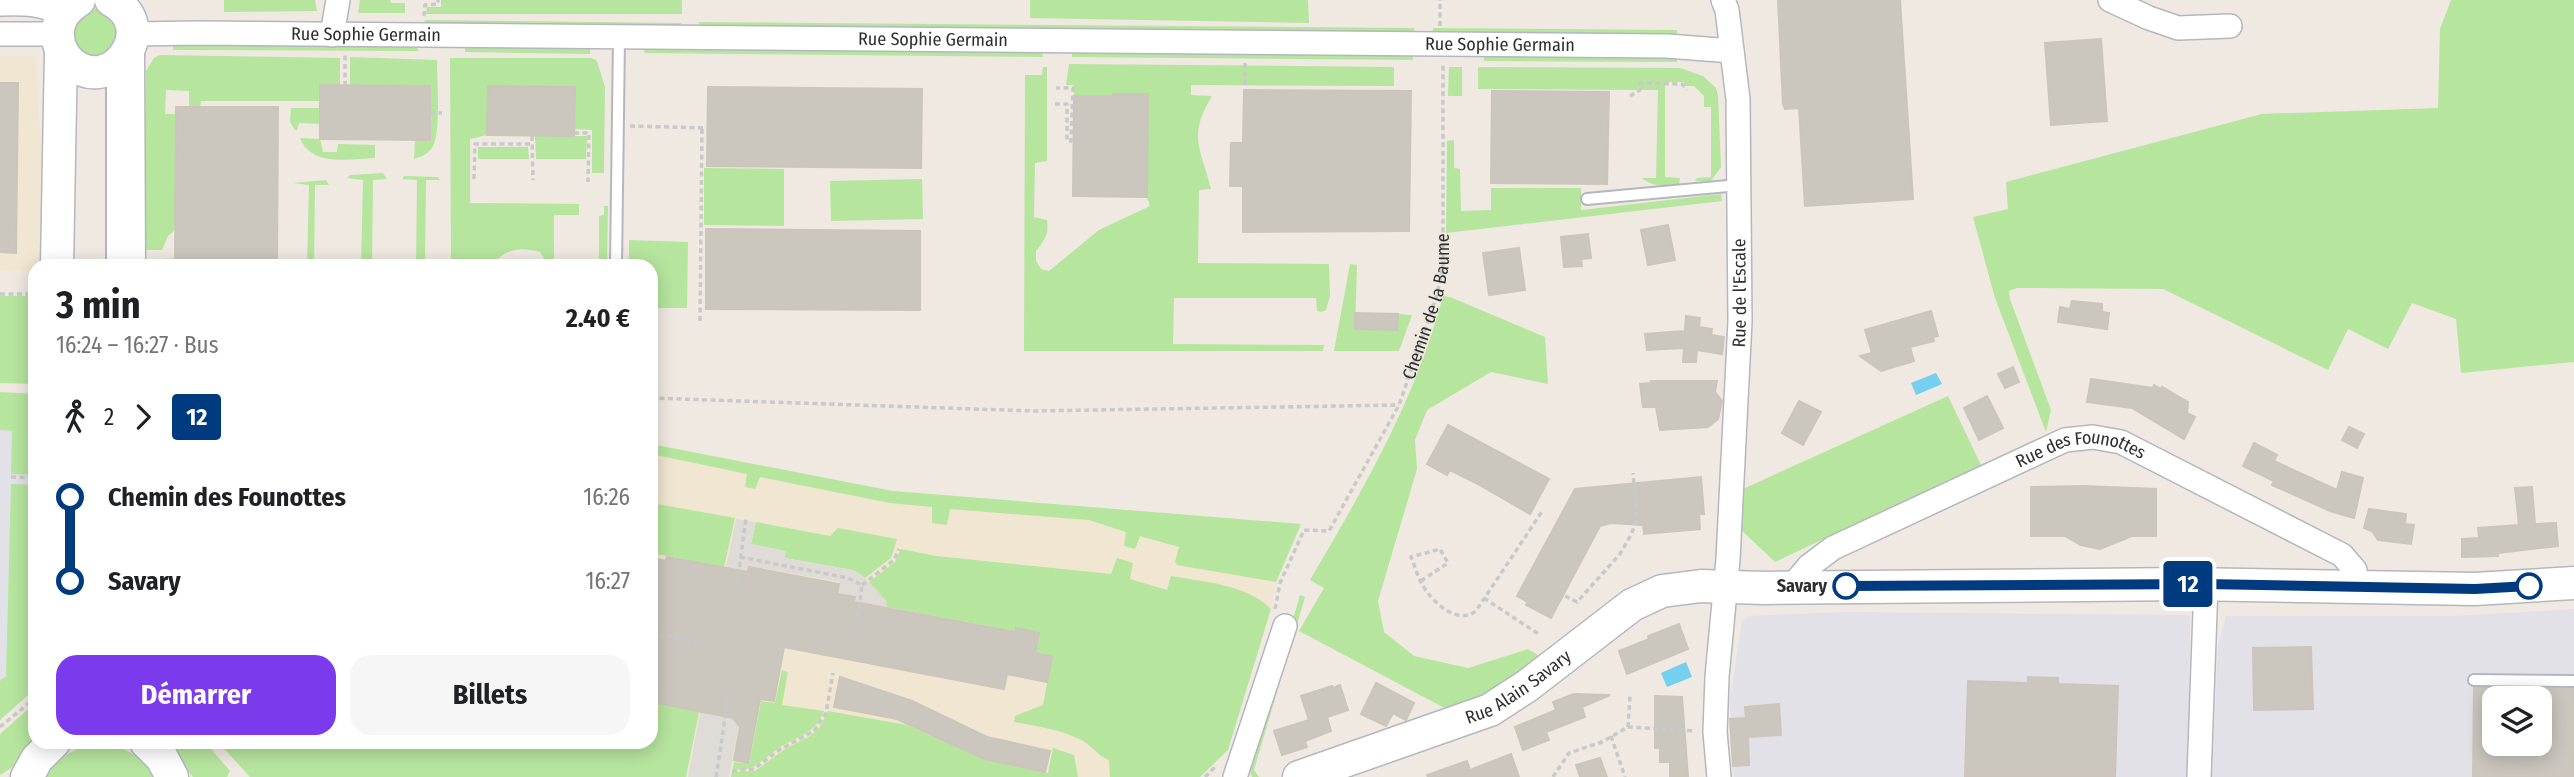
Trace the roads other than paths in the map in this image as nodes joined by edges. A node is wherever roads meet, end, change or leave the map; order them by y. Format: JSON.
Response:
{"nodes":[{"id":1,"x":338,"y":0,"type":"edge"},
{"id":2,"x":1723,"y":0,"type":"edge"},
{"id":3,"x":2110,"y":0,"type":"edge"},
{"id":4,"x":0,"y":4,"type":"edge"},
{"id":5,"x":69,"y":16,"type":"edge"},
{"id":6,"x":2230,"y":26,"type":"dead end"},
{"id":7,"x":0,"y":34,"type":"edge"},
{"id":8,"x":619,"y":38,"type":"junction"},
{"id":9,"x":111,"y":39,"type":"edge"},
{"id":10,"x":338,"y":44,"type":"junction"},
{"id":11,"x":1732,"y":51,"type":"junction"},
{"id":12,"x":1739,"y":185,"type":"junction"},
{"id":13,"x":1587,"y":199,"type":"dead end"},
{"id":14,"x":57,"y":259,"type":"edge"},
{"id":15,"x":112,"y":259,"type":"edge"},
{"id":16,"x":140,"y":259,"type":"edge"},
{"id":17,"x":616,"y":259,"type":"edge"},
{"id":18,"x":2574,"y":583,"type":"edge"},
{"id":19,"x":2206,"y":584,"type":"junction"},
{"id":20,"x":1725,"y":586,"type":"junction"},
{"id":21,"x":1793,"y":586,"type":"junction"},
{"id":22,"x":2356,"y":587,"type":"junction"},
{"id":23,"x":1285,"y":626,"type":"dead end"},
{"id":24,"x":2474,"y":680,"type":"dead end"},
{"id":25,"x":2574,"y":681,"type":"edge"},
{"id":26,"x":153,"y":749,"type":"edge"},
{"id":27,"x":1351,"y":769,"type":"edge"},
{"id":28,"x":174,"y":776,"type":"edge"},
{"id":29,"x":1235,"y":777,"type":"edge"},
{"id":30,"x":1299,"y":777,"type":"edge"},
{"id":31,"x":1719,"y":777,"type":"edge"},
{"id":32,"x":2199,"y":777,"type":"edge"}],
"edges":[{"from":1,"to":10,"type":"street"},
{"from":2,"to":11,"type":"street","name":"Rue de l'Escale"},
{"from":3,"to":6,"type":"street"},
{"from":4,"to":5,"type":"street"},
{"from":5,"to":7,"type":"street"},
{"from":5,"to":9,"type":"street"},
{"from":5,"to":14,"type":"street"},
{"from":8,"to":10,"type":"street","name":"Rue Sophie Germain"},
{"from":8,"to":11,"type":"street","name":"Rue Sophie Germain"},
{"from":8,"to":17,"type":"lane"},
{"from":9,"to":10,"type":"street","name":"Rue Sophie Germain"},
{"from":9,"to":15,"type":"lane"},
{"from":9,"to":16,"type":"street"},
{"from":11,"to":12,"type":"street","name":"Rue de l'Escale"},
{"from":12,"to":13,"type":"lane"},
{"from":12,"to":20,"type":"street","name":"Rue de l'Escale"},
{"from":18,"to":22,"type":"street"},
{"from":19,"to":21,"type":"street"},
{"from":19,"to":22,"type":"street"},
{"from":19,"to":32,"type":"street"},
{"from":20,"to":21,"type":"street"},
{"from":20,"to":27,"type":"street","name":"Rue Alain Savary"},
{"from":20,"to":31,"type":"street"},
{"from":21,"to":22,"type":"street","name":"Rue des Founottes"},
{"from":23,"to":29,"type":"street"},
{"from":24,"to":25,"type":"lane"},
{"from":26,"to":28,"type":"street"},
{"from":27,"to":30,"type":"street","name":"Rue Alain Savary"}]}
